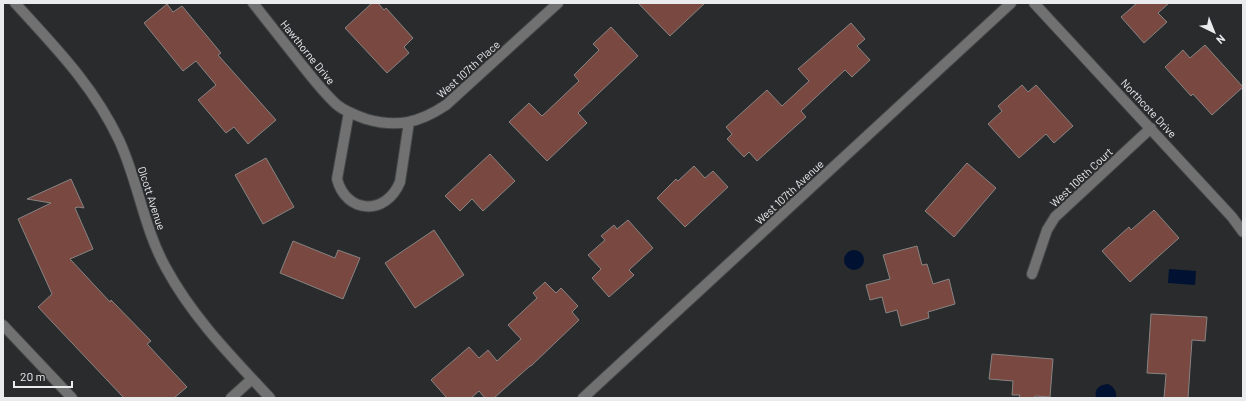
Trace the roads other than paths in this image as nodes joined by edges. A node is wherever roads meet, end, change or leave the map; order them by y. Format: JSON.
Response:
{"nodes":[{"id":1,"x":15,"y":3,"type":"edge"},
{"id":2,"x":253,"y":3,"type":"edge"},
{"id":3,"x":558,"y":3,"type":"edge"},
{"id":4,"x":1011,"y":3,"type":"edge"},
{"id":5,"x":1034,"y":3,"type":"edge"},
{"id":6,"x":349,"y":112,"type":"junction"},
{"id":7,"x":409,"y":122,"type":"junction"},
{"id":8,"x":380,"y":123,"type":"joint"},
{"id":9,"x":1151,"y":128,"type":"junction"},
{"id":10,"x":1243,"y":232,"type":"edge"},
{"id":11,"x":1032,"y":274,"type":"dead end"},
{"id":12,"x":3,"y":325,"type":"edge"},
{"id":13,"x":252,"y":378,"type":"junction"},
{"id":14,"x":72,"y":398,"type":"edge"},
{"id":15,"x":231,"y":398,"type":"edge"},
{"id":16,"x":270,"y":398,"type":"edge"},
{"id":17,"x":583,"y":398,"type":"edge"}],
"edges":[{"from":1,"to":13,"type":"street","name":"Olcott Avenue"},
{"from":2,"to":6,"type":"street","name":"Hawthorne Drive"},
{"from":3,"to":7,"type":"street","name":"West 107th Place"},
{"from":4,"to":17,"type":"street","name":"West 107th Avenue"},
{"from":5,"to":9,"type":"street","name":"Northcote Drive"},
{"from":6,"to":7,"type":"street"},
{"from":6,"to":8,"type":"street","name":"Hawthorne Drive"},
{"from":7,"to":8,"type":"street","name":"West 107th Place"},
{"from":9,"to":10,"type":"street","name":"Northcote Drive"},
{"from":9,"to":11,"type":"street","name":"West 106th Court"},
{"from":12,"to":14,"type":"street"},
{"from":13,"to":15,"type":"street"},
{"from":13,"to":16,"type":"street","name":"Olcott Avenue"}]}
